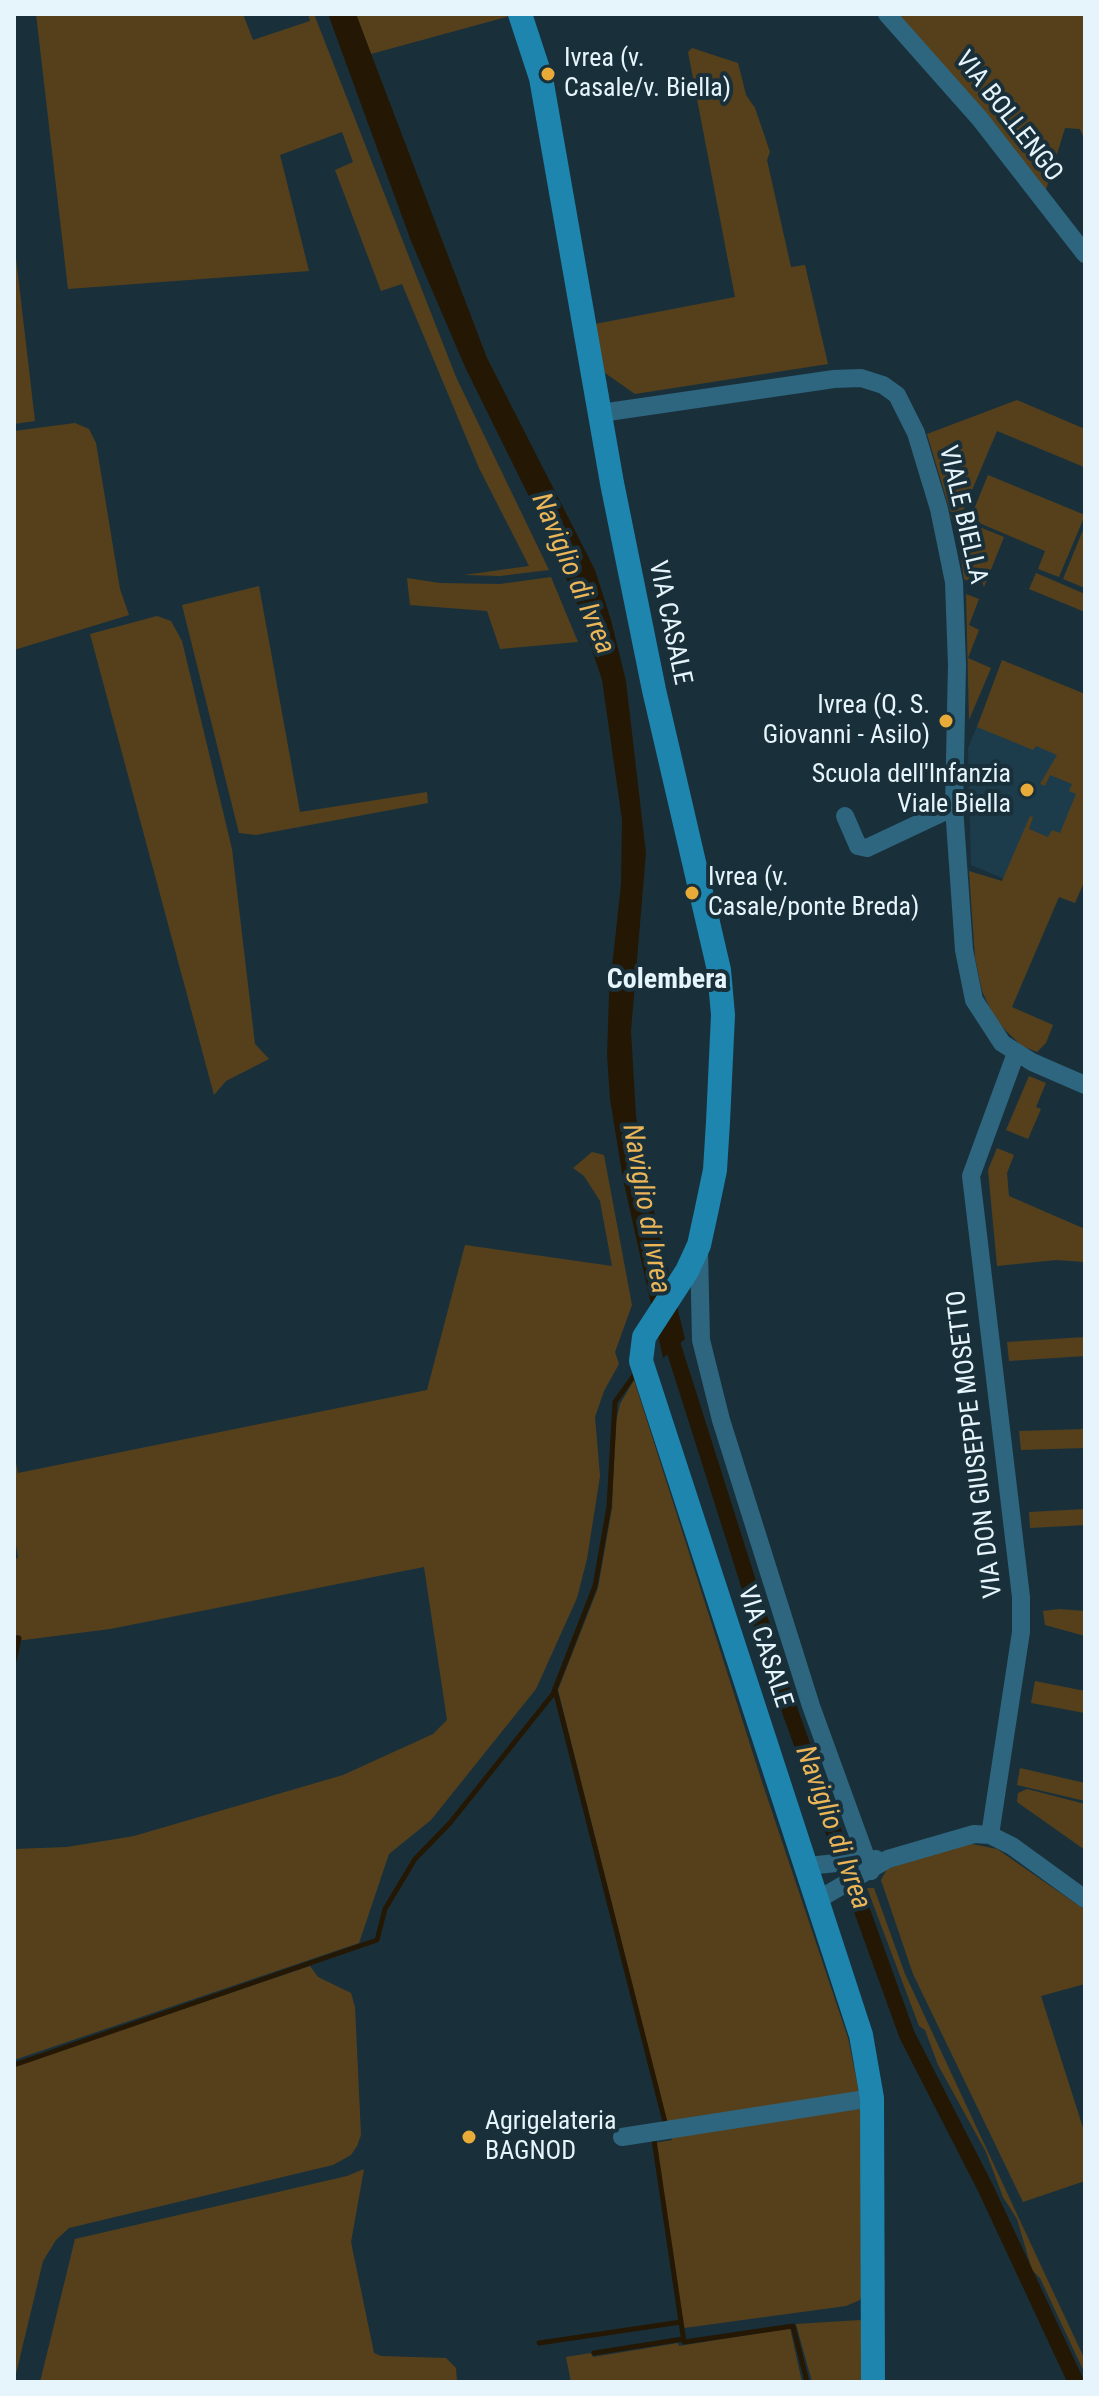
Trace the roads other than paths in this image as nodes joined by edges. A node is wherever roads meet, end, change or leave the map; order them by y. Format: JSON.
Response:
{"nodes":[{"id":1,"x":520,"y":14,"type":"edge"},
{"id":2,"x":887,"y":14,"type":"edge"},
{"id":3,"x":1085,"y":254,"type":"edge"},
{"id":4,"x":601,"y":413,"type":"junction"},
{"id":5,"x":954,"y":807,"type":"junction"},
{"id":6,"x":845,"y":816,"type":"dead end"},
{"id":7,"x":1016,"y":1053,"type":"junction"},
{"id":8,"x":1085,"y":1085,"type":"edge"},
{"id":9,"x":699,"y":1245,"type":"junction"},
{"id":10,"x":990,"y":1835,"type":"junction"},
{"id":11,"x":868,"y":1865,"type":"junction"},
{"id":12,"x":807,"y":1866,"type":"junction"},
{"id":13,"x":827,"y":1895,"type":"junction"},
{"id":14,"x":1085,"y":1899,"type":"edge"},
{"id":15,"x":872,"y":2098,"type":"junction"},
{"id":16,"x":622,"y":2137,"type":"dead end"},
{"id":17,"x":873,"y":2382,"type":"edge"}],
"edges":[{"from":1,"to":4,"type":"main road","name":"VIA CASALE"},
{"from":2,"to":3,"type":"street","name":"VIA BOLLENGO"},
{"from":4,"to":5,"type":"street","name":"VIALE BIELLA"},
{"from":4,"to":9,"type":"main road","name":"VIA CASALE"},
{"from":5,"to":6,"type":"street"},
{"from":5,"to":7,"type":"street","name":"VIALE BIELLA"},
{"from":7,"to":8,"type":"street","name":"VIALE BIELLA"},
{"from":7,"to":10,"type":"street","name":"VIA DON GIUSEPPE MOSETTO"},
{"from":9,"to":11,"type":"street","name":"VIA CASALE"},
{"from":9,"to":12,"type":"main road","name":"VIA CASALE"},
{"from":10,"to":11,"type":"street"},
{"from":10,"to":14,"type":"street"},
{"from":11,"to":12,"type":"street"},
{"from":11,"to":13,"type":"street"},
{"from":12,"to":13,"type":"main road","name":"VIA CASALE"},
{"from":13,"to":15,"type":"main road","name":"VIA CASALE"},
{"from":15,"to":16,"type":"street"},
{"from":15,"to":17,"type":"main road","name":"VIA CASALE"}]}
